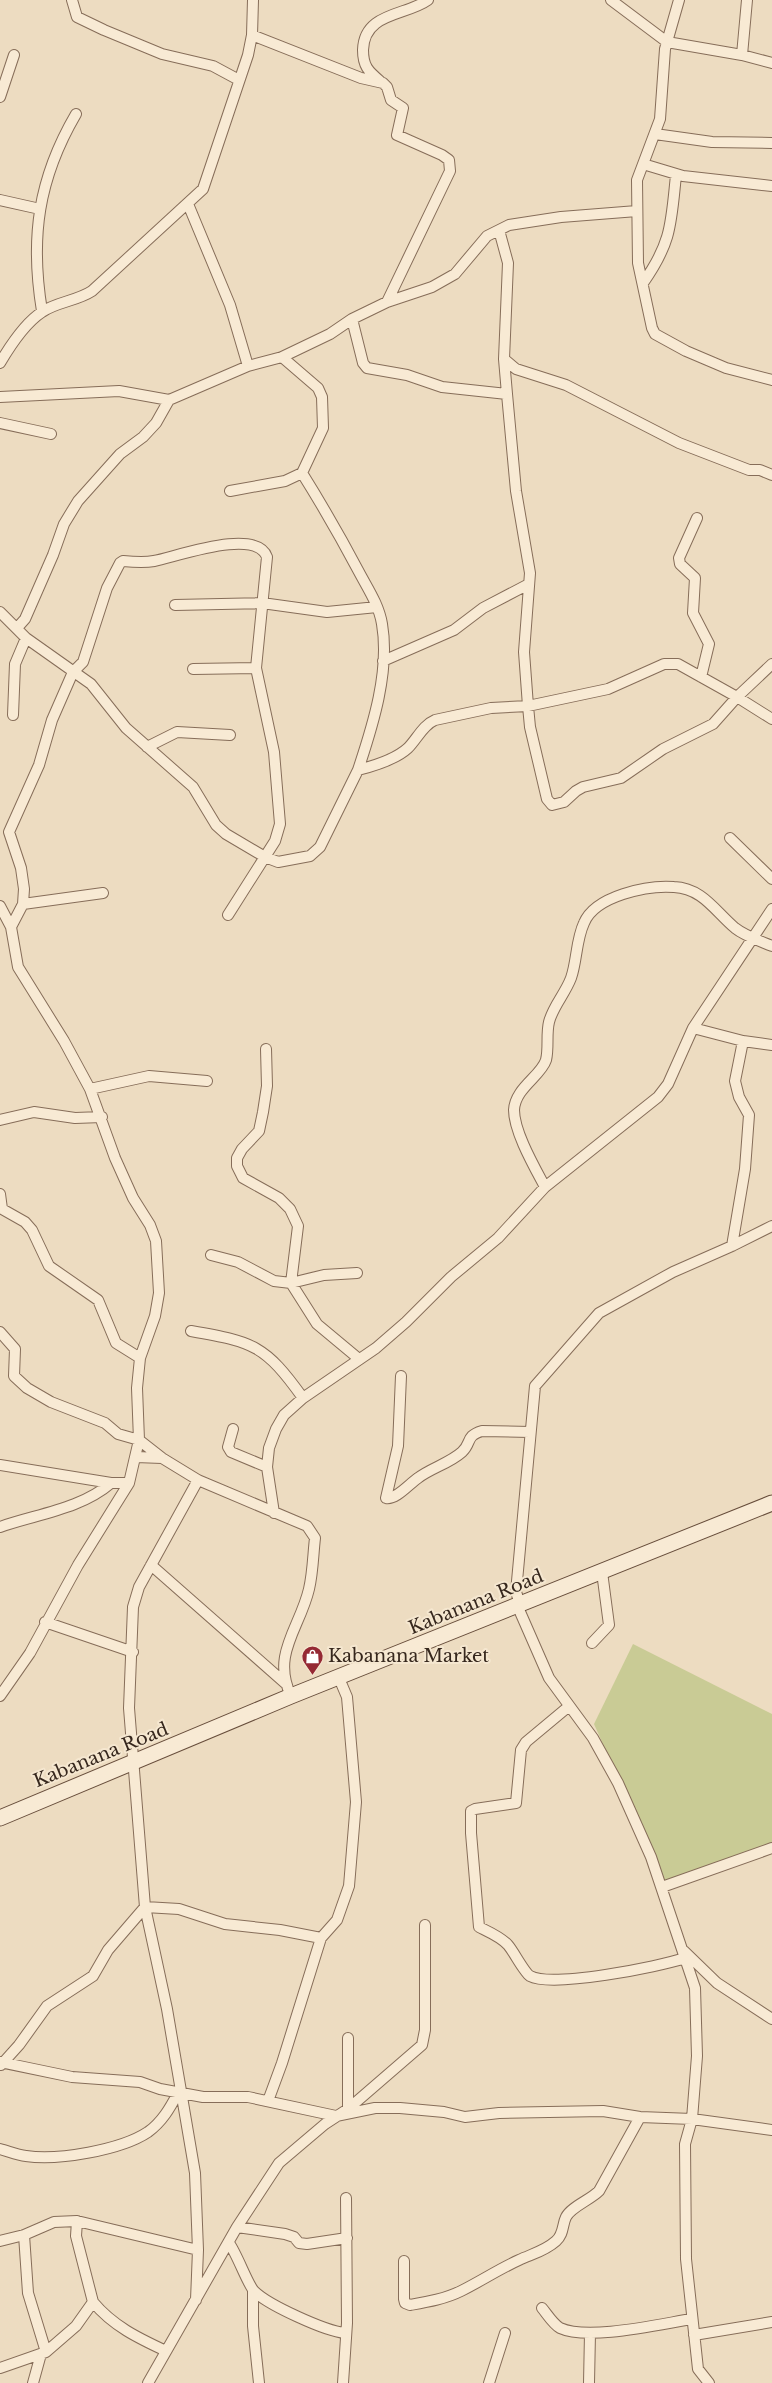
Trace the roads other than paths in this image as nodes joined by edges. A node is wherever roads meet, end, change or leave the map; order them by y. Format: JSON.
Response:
{"nodes":[{"id":1,"x":72,"y":0,"type":"edge"},
{"id":2,"x":253,"y":0,"type":"edge"},
{"id":3,"x":428,"y":0,"type":"edge"},
{"id":4,"x":610,"y":0,"type":"edge"},
{"id":5,"x":679,"y":0,"type":"edge"},
{"id":6,"x":747,"y":0,"type":"edge"},
{"id":7,"x":252,"y":35,"type":"junction"},
{"id":8,"x":667,"y":42,"type":"junction"},
{"id":9,"x":14,"y":55,"type":"dead end"},
{"id":10,"x":742,"y":55,"type":"junction"},
{"id":11,"x":772,"y":63,"type":"edge"},
{"id":12,"x":239,"y":80,"type":"junction"},
{"id":13,"x":383,"y":83,"type":"junction"},
{"id":14,"x":0,"y":97,"type":"edge"},
{"id":15,"x":76,"y":114,"type":"dead end"},
{"id":16,"x":654,"y":134,"type":"junction"},
{"id":17,"x":772,"y":143,"type":"edge"},
{"id":18,"x":642,"y":164,"type":"junction"},
{"id":19,"x":676,"y":175,"type":"junction"},
{"id":20,"x":772,"y":186,"type":"edge"},
{"id":21,"x":0,"y":200,"type":"edge"},
{"id":22,"x":188,"y":204,"type":"junction"},
{"id":23,"x":40,"y":209,"type":"junction"},
{"id":24,"x":637,"y":211,"type":"junction"},
{"id":25,"x":499,"y":230,"type":"junction"},
{"id":26,"x":643,"y":283,"type":"junction"},
{"id":27,"x":387,"y":302,"type":"junction"},
{"id":28,"x":42,"y":311,"type":"junction"},
{"id":29,"x":352,"y":319,"type":"junction"},
{"id":30,"x":282,"y":357,"type":"junction"},
{"id":31,"x":504,"y":359,"type":"junction"},
{"id":32,"x":0,"y":363,"type":"edge"},
{"id":33,"x":248,"y":366,"type":"junction"},
{"id":34,"x":772,"y":380,"type":"edge"},
{"id":35,"x":507,"y":394,"type":"junction"},
{"id":36,"x":0,"y":397,"type":"edge"},
{"id":37,"x":169,"y":400,"type":"junction"},
{"id":38,"x":0,"y":423,"type":"edge"},
{"id":39,"x":51,"y":434,"type":"dead end"},
{"id":40,"x":302,"y":472,"type":"junction"},
{"id":41,"x":772,"y":475,"type":"edge"},
{"id":42,"x":230,"y":491,"type":"dead end"},
{"id":43,"x":697,"y":518,"type":"dead end"},
{"id":44,"x":527,"y":585,"type":"junction"},
{"id":45,"x":262,"y":603,"type":"junction"},
{"id":46,"x":175,"y":605,"type":"dead end"},
{"id":47,"x":377,"y":607,"type":"junction"},
{"id":48,"x":0,"y":612,"type":"edge"},
{"id":49,"x":17,"y":628,"type":"junction"},
{"id":50,"x":26,"y":638,"type":"junction"},
{"id":51,"x":384,"y":661,"type":"junction"},
{"id":52,"x":772,"y":664,"type":"edge"},
{"id":53,"x":256,"y":668,"type":"junction"},
{"id":54,"x":193,"y":669,"type":"dead end"},
{"id":55,"x":73,"y":672,"type":"junction"},
{"id":56,"x":700,"y":677,"type":"junction"},
{"id":57,"x":737,"y":697,"type":"junction"},
{"id":58,"x":528,"y":706,"type":"junction"},
{"id":59,"x":13,"y":715,"type":"dead end"},
{"id":60,"x":772,"y":719,"type":"edge"},
{"id":61,"x":230,"y":735,"type":"dead end"},
{"id":62,"x":147,"y":747,"type":"junction"},
{"id":63,"x":358,"y":770,"type":"junction"},
{"id":64,"x":730,"y":838,"type":"dead end"},
{"id":65,"x":265,"y":857,"type":"junction"},
{"id":66,"x":772,"y":879,"type":"edge"},
{"id":67,"x":103,"y":893,"type":"dead end"},
{"id":68,"x":23,"y":904,"type":"junction"},
{"id":69,"x":0,"y":906,"type":"edge"},
{"id":70,"x":772,"y":909,"type":"edge"},
{"id":71,"x":228,"y":915,"type":"dead end"},
{"id":72,"x":11,"y":927,"type":"junction"},
{"id":73,"x":754,"y":938,"type":"junction"},
{"id":74,"x":772,"y":946,"type":"edge"},
{"id":75,"x":693,"y":1028,"type":"junction"},
{"id":76,"x":743,"y":1041,"type":"junction"},
{"id":77,"x":772,"y":1045,"type":"edge"},
{"id":78,"x":266,"y":1049,"type":"dead end"},
{"id":79,"x":207,"y":1081,"type":"dead end"},
{"id":80,"x":90,"y":1089,"type":"junction"},
{"id":81,"x":102,"y":1117,"type":"junction"},
{"id":82,"x":0,"y":1120,"type":"edge"},
{"id":83,"x":545,"y":1187,"type":"junction"},
{"id":84,"x":0,"y":1194,"type":"edge"},
{"id":85,"x":772,"y":1226,"type":"edge"},
{"id":86,"x":732,"y":1246,"type":"junction"},
{"id":87,"x":211,"y":1255,"type":"dead end"},
{"id":88,"x":358,"y":1274,"type":"dead end"},
{"id":89,"x":291,"y":1284,"type":"junction"},
{"id":90,"x":191,"y":1331,"type":"dead end"},
{"id":91,"x":0,"y":1332,"type":"edge"},
{"id":92,"x":140,"y":1358,"type":"junction"},
{"id":93,"x":359,"y":1359,"type":"junction"},
{"id":94,"x":402,"y":1376,"type":"dead end"},
{"id":95,"x":303,"y":1398,"type":"junction"},
{"id":96,"x":233,"y":1429,"type":"dead end"},
{"id":97,"x":530,"y":1432,"type":"junction"},
{"id":98,"x":139,"y":1440,"type":"junction"},
{"id":99,"x":136,"y":1457,"type":"junction"},
{"id":100,"x":162,"y":1458,"type":"junction"},
{"id":101,"x":0,"y":1465,"type":"edge"},
{"id":102,"x":267,"y":1467,"type":"junction"},
{"id":103,"x":198,"y":1480,"type":"junction"},
{"id":104,"x":111,"y":1483,"type":"junction"},
{"id":105,"x":129,"y":1483,"type":"junction"},
{"id":106,"x":772,"y":1503,"type":"edge"},
{"id":107,"x":274,"y":1513,"type":"junction"},
{"id":108,"x":0,"y":1528,"type":"edge"},
{"id":109,"x":151,"y":1565,"type":"junction"},
{"id":110,"x":602,"y":1572,"type":"junction"},
{"id":111,"x":518,"y":1604,"type":"junction"},
{"id":112,"x":45,"y":1622,"type":"junction"},
{"id":113,"x":592,"y":1642,"type":"dead end"},
{"id":114,"x":132,"y":1652,"type":"junction"},
{"id":115,"x":338,"y":1678,"type":"junction"},
{"id":116,"x":288,"y":1690,"type":"junction"},
{"id":117,"x":0,"y":1696,"type":"edge"},
{"id":118,"x":568,"y":1707,"type":"junction"},
{"id":119,"x":134,"y":1762,"type":"junction"},
{"id":120,"x":0,"y":1818,"type":"edge"},
{"id":121,"x":772,"y":1848,"type":"edge"},
{"id":122,"x":662,"y":1887,"type":"junction"},
{"id":123,"x":145,"y":1907,"type":"junction"},
{"id":124,"x":425,"y":1925,"type":"dead end"},
{"id":125,"x":320,"y":1938,"type":"junction"},
{"id":126,"x":684,"y":1955,"type":"junction"},
{"id":127,"x":772,"y":2019,"type":"edge"},
{"id":128,"x":348,"y":2038,"type":"dead end"},
{"id":129,"x":1,"y":2064,"type":"edge"},
{"id":130,"x":179,"y":2093,"type":"junction"},
{"id":131,"x":268,"y":2101,"type":"junction"},
{"id":132,"x":348,"y":2109,"type":"junction"},
{"id":133,"x":336,"y":2116,"type":"junction"},
{"id":134,"x":640,"y":2116,"type":"junction"},
{"id":135,"x":692,"y":2119,"type":"junction"},
{"id":136,"x":772,"y":2130,"type":"edge"},
{"id":137,"x":0,"y":2149,"type":"edge"},
{"id":138,"x":346,"y":2198,"type":"dead end"},
{"id":139,"x":77,"y":2222,"type":"junction"},
{"id":140,"x":237,"y":2226,"type":"junction"},
{"id":141,"x":24,"y":2235,"type":"junction"},
{"id":142,"x":347,"y":2238,"type":"junction"},
{"id":143,"x":0,"y":2241,"type":"edge"},
{"id":144,"x":229,"y":2243,"type":"junction"},
{"id":145,"x":198,"y":2250,"type":"junction"},
{"id":146,"x":404,"y":2261,"type":"dead end"},
{"id":147,"x":253,"y":2290,"type":"junction"},
{"id":148,"x":196,"y":2300,"type":"junction"},
{"id":149,"x":93,"y":2302,"type":"junction"},
{"id":150,"x":542,"y":2308,"type":"dead end"},
{"id":151,"x":692,"y":2319,"type":"junction"},
{"id":152,"x":772,"y":2322,"type":"edge"},
{"id":153,"x":345,"y":2333,"type":"junction"},
{"id":154,"x":505,"y":2333,"type":"dead end"},
{"id":155,"x":590,"y":2333,"type":"junction"},
{"id":156,"x":694,"y":2334,"type":"junction"},
{"id":157,"x":166,"y":2351,"type":"junction"},
{"id":158,"x":43,"y":2353,"type":"junction"},
{"id":159,"x":0,"y":2368,"type":"edge"},
{"id":160,"x":33,"y":2383,"type":"edge"},
{"id":161,"x":148,"y":2383,"type":"edge"},
{"id":162,"x":259,"y":2383,"type":"edge"},
{"id":163,"x":343,"y":2383,"type":"edge"},
{"id":164,"x":489,"y":2383,"type":"edge"},
{"id":165,"x":589,"y":2383,"type":"edge"},
{"id":166,"x":709,"y":2383,"type":"edge"}],
"edges":[{"from":1,"to":12,"type":"street"},
{"from":2,"to":7,"type":"street"},
{"from":3,"to":13,"type":"street"},
{"from":4,"to":8,"type":"street"},
{"from":5,"to":8,"type":"street"},
{"from":6,"to":10,"type":"street"},
{"from":7,"to":12,"type":"street"},
{"from":7,"to":13,"type":"street"},
{"from":8,"to":10,"type":"street"},
{"from":8,"to":16,"type":"street"},
{"from":9,"to":14,"type":"street"},
{"from":10,"to":11,"type":"street"},
{"from":12,"to":22,"type":"street"},
{"from":13,"to":27,"type":"street"},
{"from":15,"to":23,"type":"street"},
{"from":16,"to":17,"type":"street"},
{"from":16,"to":18,"type":"street"},
{"from":18,"to":19,"type":"street"},
{"from":18,"to":24,"type":"street"},
{"from":19,"to":20,"type":"street"},
{"from":19,"to":26,"type":"street"},
{"from":21,"to":23,"type":"street"},
{"from":22,"to":28,"type":"street"},
{"from":22,"to":33,"type":"street"},
{"from":23,"to":28,"type":"street"},
{"from":24,"to":25,"type":"street"},
{"from":24,"to":26,"type":"street"},
{"from":25,"to":27,"type":"street"},
{"from":25,"to":31,"type":"street"},
{"from":26,"to":34,"type":"street"},
{"from":27,"to":29,"type":"street"},
{"from":28,"to":32,"type":"street"},
{"from":29,"to":30,"type":"street"},
{"from":29,"to":35,"type":"street"},
{"from":30,"to":33,"type":"street"},
{"from":30,"to":40,"type":"street"},
{"from":31,"to":35,"type":"street"},
{"from":31,"to":41,"type":"street"},
{"from":33,"to":37,"type":"street"},
{"from":35,"to":44,"type":"street"},
{"from":36,"to":37,"type":"street"},
{"from":37,"to":49,"type":"street"},
{"from":38,"to":39,"type":"street"},
{"from":40,"to":42,"type":"street"},
{"from":40,"to":47,"type":"street"},
{"from":43,"to":56,"type":"street"},
{"from":44,"to":51,"type":"street"},
{"from":44,"to":58,"type":"street"},
{"from":45,"to":46,"type":"street"},
{"from":45,"to":47,"type":"street"},
{"from":45,"to":53,"type":"street"},
{"from":45,"to":55,"type":"street"},
{"from":47,"to":51,"type":"street"},
{"from":48,"to":49,"type":"street"},
{"from":49,"to":50,"type":"street"},
{"from":50,"to":55,"type":"street"},
{"from":50,"to":59,"type":"street"},
{"from":51,"to":63,"type":"street"},
{"from":52,"to":57,"type":"street"},
{"from":53,"to":54,"type":"street"},
{"from":53,"to":65,"type":"street"},
{"from":55,"to":62,"type":"street"},
{"from":55,"to":68,"type":"street"},
{"from":56,"to":57,"type":"street"},
{"from":56,"to":58,"type":"street"},
{"from":57,"to":58,"type":"street"},
{"from":57,"to":60,"type":"street"},
{"from":58,"to":63,"type":"street"},
{"from":61,"to":62,"type":"street"},
{"from":62,"to":65,"type":"street"},
{"from":63,"to":65,"type":"street"},
{"from":64,"to":66,"type":"street"},
{"from":65,"to":71,"type":"street"},
{"from":67,"to":68,"type":"street"},
{"from":68,"to":72,"type":"street"},
{"from":69,"to":72,"type":"street"},
{"from":70,"to":73,"type":"street"},
{"from":72,"to":80,"type":"street"},
{"from":73,"to":74,"type":"street"},
{"from":73,"to":75,"type":"street"},
{"from":73,"to":83,"type":"street"},
{"from":75,"to":76,"type":"street"},
{"from":75,"to":83,"type":"street"},
{"from":76,"to":77,"type":"street"},
{"from":76,"to":86,"type":"street"},
{"from":78,"to":89,"type":"street"},
{"from":79,"to":80,"type":"street"},
{"from":80,"to":81,"type":"street"},
{"from":81,"to":82,"type":"street"},
{"from":81,"to":92,"type":"street"},
{"from":83,"to":93,"type":"street"},
{"from":84,"to":92,"type":"street"},
{"from":85,"to":86,"type":"street"},
{"from":86,"to":97,"type":"street"},
{"from":87,"to":89,"type":"street"},
{"from":88,"to":89,"type":"street"},
{"from":89,"to":93,"type":"street"},
{"from":90,"to":95,"type":"street"},
{"from":91,"to":98,"type":"street"},
{"from":92,"to":98,"type":"street"},
{"from":93,"to":95,"type":"street"},
{"from":94,"to":97,"type":"street"},
{"from":95,"to":102,"type":"street"},
{"from":96,"to":102,"type":"street"},
{"from":97,"to":111,"type":"street"},
{"from":98,"to":99,"type":"street"},
{"from":98,"to":100,"type":"street"},
{"from":99,"to":100,"type":"street"},
{"from":99,"to":105,"type":"street"},
{"from":100,"to":103,"type":"street"},
{"from":101,"to":104,"type":"street"},
{"from":102,"to":107,"type":"street"},
{"from":103,"to":107,"type":"street"},
{"from":103,"to":109,"type":"street"},
{"from":104,"to":105,"type":"street"},
{"from":104,"to":108,"type":"street"},
{"from":105,"to":112,"type":"street"},
{"from":106,"to":110,"type":"street","name":"Kabanana Road"},
{"from":107,"to":116,"type":"street"},
{"from":109,"to":114,"type":"street"},
{"from":109,"to":116,"type":"street"},
{"from":110,"to":111,"type":"street","name":"Kabanana Road"},
{"from":110,"to":113,"type":"street"},
{"from":111,"to":115,"type":"street","name":"Kabanana Road"},
{"from":111,"to":118,"type":"street"},
{"from":112,"to":114,"type":"street"},
{"from":112,"to":117,"type":"street"},
{"from":114,"to":119,"type":"street"},
{"from":115,"to":116,"type":"street","name":"Kabanana Road"},
{"from":115,"to":125,"type":"street"},
{"from":116,"to":119,"type":"street","name":"Kabanana Road"},
{"from":118,"to":122,"type":"street"},
{"from":118,"to":126,"type":"street"},
{"from":119,"to":120,"type":"street","name":"Kabanana Road"},
{"from":119,"to":123,"type":"street"},
{"from":121,"to":122,"type":"street"},
{"from":122,"to":126,"type":"street"},
{"from":123,"to":125,"type":"street"},
{"from":123,"to":129,"type":"street"},
{"from":123,"to":130,"type":"street"},
{"from":124,"to":132,"type":"street"},
{"from":125,"to":131,"type":"street"},
{"from":126,"to":127,"type":"street"},
{"from":126,"to":135,"type":"street"},
{"from":128,"to":132,"type":"street"},
{"from":129,"to":130,"type":"street"},
{"from":130,"to":131,"type":"street"},
{"from":130,"to":137,"type":"street"},
{"from":130,"to":145,"type":"street"},
{"from":131,"to":133,"type":"street"},
{"from":132,"to":133,"type":"street"},
{"from":133,"to":134,"type":"street"},
{"from":133,"to":140,"type":"street"},
{"from":134,"to":135,"type":"street"},
{"from":134,"to":146,"type":"street"},
{"from":135,"to":136,"type":"street"},
{"from":135,"to":151,"type":"street"},
{"from":138,"to":142,"type":"street"},
{"from":139,"to":141,"type":"street"},
{"from":139,"to":145,"type":"street"},
{"from":139,"to":149,"type":"street"},
{"from":140,"to":142,"type":"street"},
{"from":140,"to":144,"type":"street"},
{"from":141,"to":143,"type":"street"},
{"from":141,"to":158,"type":"street"},
{"from":142,"to":153,"type":"street"},
{"from":144,"to":147,"type":"street"},
{"from":144,"to":148,"type":"street"},
{"from":145,"to":148,"type":"street"},
{"from":147,"to":153,"type":"street"},
{"from":147,"to":162,"type":"street"},
{"from":148,"to":157,"type":"street"},
{"from":149,"to":157,"type":"street"},
{"from":149,"to":158,"type":"street"},
{"from":150,"to":155,"type":"street"},
{"from":151,"to":155,"type":"street"},
{"from":151,"to":156,"type":"street"},
{"from":152,"to":156,"type":"street"},
{"from":153,"to":163,"type":"street"},
{"from":154,"to":164,"type":"street"},
{"from":155,"to":165,"type":"street"},
{"from":156,"to":166,"type":"street"},
{"from":157,"to":161,"type":"street"},
{"from":158,"to":159,"type":"street"},
{"from":158,"to":160,"type":"street"}]}
